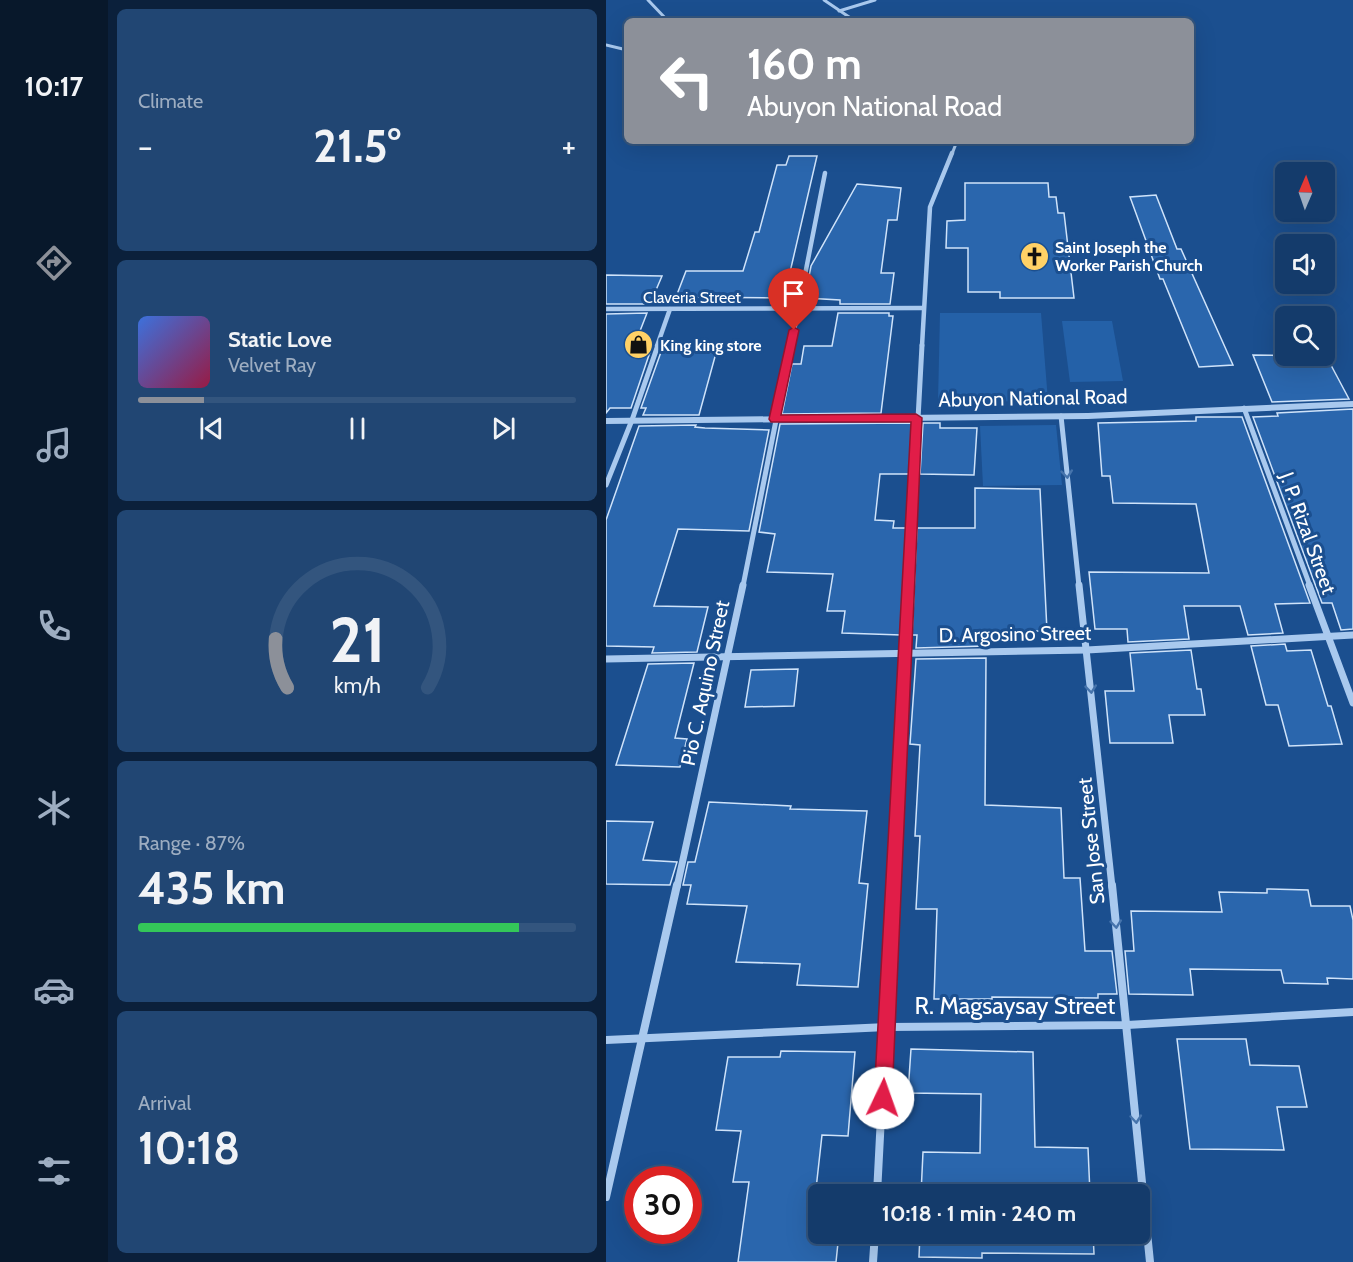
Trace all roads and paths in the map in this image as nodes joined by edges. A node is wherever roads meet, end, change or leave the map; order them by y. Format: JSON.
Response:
{"nodes":[{"id":1,"x":648,"y":0,"type":"edge"},
{"id":2,"x":824,"y":0,"type":"edge"},
{"id":3,"x":875,"y":0,"type":"edge"},
{"id":4,"x":839,"y":11,"type":"junction"},
{"id":5,"x":665,"y":18,"type":"edge"},
{"id":6,"x":850,"y":18,"type":"edge"},
{"id":7,"x":606,"y":45,"type":"edge"},
{"id":8,"x":624,"y":50,"type":"edge"},
{"id":9,"x":956,"y":144,"type":"edge"},
{"id":10,"x":825,"y":173,"type":"dead end"},
{"id":11,"x":799,"y":308,"type":"junction"},
{"id":12,"x":923,"y":308,"type":"junction"},
{"id":13,"x":606,"y":309,"type":"edge"},
{"id":14,"x":670,"y":309,"type":"junction"},
{"id":15,"x":1353,"y":404,"type":"edge"},
{"id":16,"x":1244,"y":408,"type":"junction"},
{"id":17,"x":1061,"y":416,"type":"junction"},
{"id":18,"x":916,"y":418,"type":"junction"},
{"id":19,"x":775,"y":419,"type":"junction"},
{"id":20,"x":632,"y":420,"type":"junction"},
{"id":21,"x":606,"y":421,"type":"edge"},
{"id":22,"x":606,"y":485,"type":"edge"},
{"id":23,"x":1353,"y":635,"type":"edge"},
{"id":24,"x":1329,"y":636,"type":"junction"},
{"id":25,"x":1087,"y":650,"type":"junction"},
{"id":26,"x":905,"y":652,"type":"junction"},
{"id":27,"x":729,"y":657,"type":"junction"},
{"id":28,"x":606,"y":659,"type":"edge"},
{"id":29,"x":1353,"y":704,"type":"edge"},
{"id":30,"x":1353,"y":1012,"type":"edge"},
{"id":31,"x":1127,"y":1025,"type":"junction"},
{"id":32,"x":887,"y":1027,"type":"junction"},
{"id":33,"x":606,"y":1040,"type":"edge"},
{"id":34,"x":642,"y":1040,"type":"junction"},
{"id":35,"x":878,"y":1184,"type":"edge"},
{"id":36,"x":606,"y":1197,"type":"edge"},
{"id":37,"x":874,"y":1244,"type":"edge"},
{"id":38,"x":873,"y":1262,"type":"edge"},
{"id":39,"x":1150,"y":1262,"type":"edge"}],
"edges":[{"from":1,"to":5,"type":"street"},
{"from":2,"to":4,"type":"street"},
{"from":3,"to":4,"type":"street"},
{"from":4,"to":6,"type":"street"},
{"from":7,"to":8,"type":"street"},
{"from":9,"to":12,"type":"street"},
{"from":10,"to":11,"type":"street","name":"Pio C. Aquino Street"},
{"from":11,"to":12,"type":"street","name":"Claveria Street"},
{"from":11,"to":14,"type":"street","name":"Claveria Street"},
{"from":11,"to":19,"type":"street","name":"Pio C. Aquino Street"},
{"from":12,"to":18,"type":"street"},
{"from":13,"to":14,"type":"street","name":"Claveria Street"},
{"from":14,"to":20,"type":"street"},
{"from":15,"to":16,"type":"street","name":"Abuyon National Road"},
{"from":16,"to":17,"type":"street","name":"Abuyon National Road"},
{"from":16,"to":24,"type":"street","name":"J. P. Rizal Street"},
{"from":17,"to":18,"type":"street","name":"Abuyon National Road"},
{"from":17,"to":25,"type":"street","name":"San Jose Street","one_way":true},
{"from":18,"to":19,"type":"street","name":"Abuyon National Road"},
{"from":18,"to":26,"type":"street"},
{"from":19,"to":20,"type":"street","name":"Abuyon National Road"},
{"from":19,"to":27,"type":"street","name":"Pio C. Aquino Street"},
{"from":20,"to":21,"type":"street","name":"Abuyon National Road"},
{"from":20,"to":22,"type":"street"},
{"from":23,"to":24,"type":"street","name":"D. Argosino Street"},
{"from":24,"to":25,"type":"street","name":"D. Argosino Street"},
{"from":24,"to":29,"type":"street","name":"J. P. Rizal Street"},
{"from":25,"to":26,"type":"street","name":"D. Argosino Street"},
{"from":25,"to":31,"type":"street","name":"San Jose Street","one_way":true},
{"from":26,"to":27,"type":"street","name":"D. Argosino Street"},
{"from":26,"to":32,"type":"street"},
{"from":27,"to":28,"type":"street","name":"D. Argosino Street"},
{"from":27,"to":34,"type":"street","name":"Pio C. Aquino Street"},
{"from":30,"to":31,"type":"street","name":"R. Magsaysay Street"},
{"from":31,"to":32,"type":"street","name":"R. Magsaysay Street"},
{"from":31,"to":39,"type":"street","name":"San Jose Street","one_way":true},
{"from":32,"to":34,"type":"street","name":"R. Magsaysay Street"},
{"from":32,"to":35,"type":"street"},
{"from":33,"to":34,"type":"street","name":"R. Magsaysay Street"},
{"from":34,"to":36,"type":"street","name":"Pio C. Aquino Street"},
{"from":37,"to":38,"type":"street"}]}
